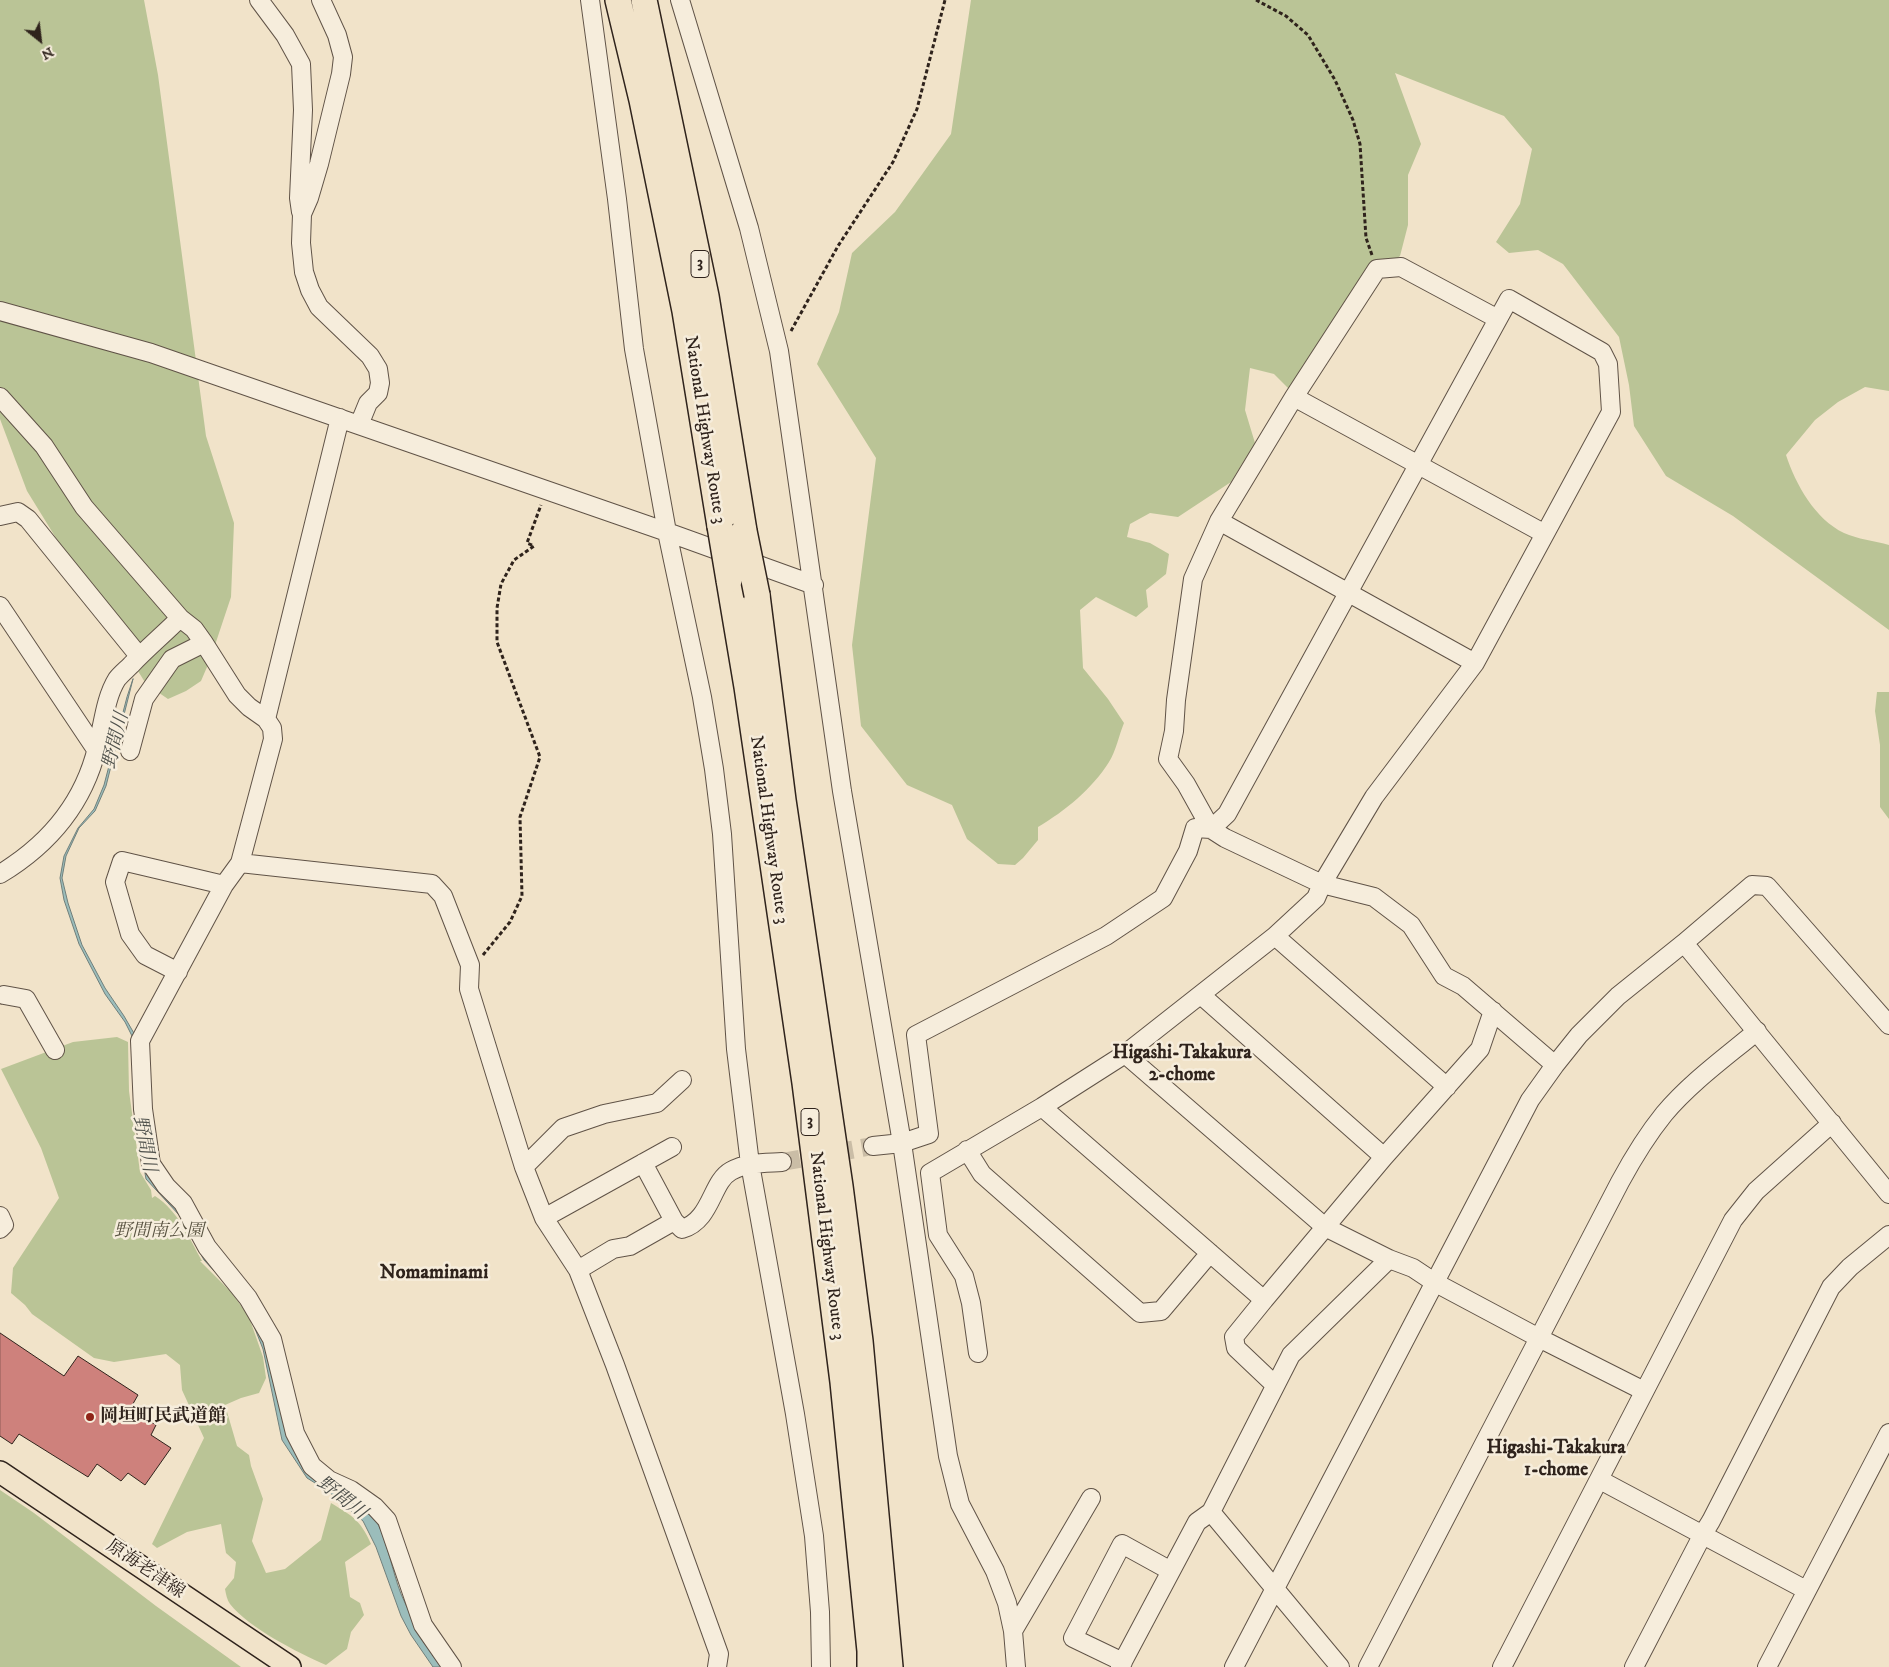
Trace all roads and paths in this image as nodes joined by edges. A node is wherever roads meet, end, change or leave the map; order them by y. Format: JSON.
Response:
{"nodes":[{"id":1,"x":259,"y":0,"type":"edge"},
{"id":2,"x":321,"y":0,"type":"edge"},
{"id":3,"x":590,"y":0,"type":"edge"},
{"id":4,"x":618,"y":0,"type":"edge"},
{"id":5,"x":644,"y":0,"type":"edge"},
{"id":6,"x":680,"y":0,"type":"edge"},
{"id":7,"x":945,"y":0,"type":"edge"},
{"id":8,"x":1256,"y":0,"type":"edge"},
{"id":9,"x":302,"y":214,"type":"junction"},
{"id":10,"x":1377,"y":270,"type":"junction"},
{"id":11,"x":0,"y":311,"type":"edge"},
{"id":12,"x":1498,"y":319,"type":"junction"},
{"id":13,"x":780,"y":351,"type":"junction"},
{"id":14,"x":0,"y":397,"type":"edge"},
{"id":15,"x":1294,"y":397,"type":"junction"},
{"id":16,"x":340,"y":418,"type":"junction"},
{"id":17,"x":359,"y":425,"type":"junction"},
{"id":18,"x":1419,"y":464,"type":"junction"},
{"id":19,"x":547,"y":491,"type":"junction"},
{"id":20,"x":0,"y":516,"type":"edge"},
{"id":21,"x":1219,"y":521,"type":"junction"},
{"id":22,"x":732,"y":528,"type":"junction"},
{"id":23,"x":667,"y":532,"type":"junction"},
{"id":24,"x":1545,"y":534,"type":"junction"},
{"id":25,"x":814,"y":585,"type":"junction"},
{"id":26,"x":1348,"y":594,"type":"junction"},
{"id":27,"x":0,"y":606,"type":"edge"},
{"id":28,"x":180,"y":618,"type":"junction"},
{"id":29,"x":204,"y":642,"type":"junction"},
{"id":30,"x":139,"y":656,"type":"junction"},
{"id":31,"x":1475,"y":663,"type":"junction"},
{"id":32,"x":266,"y":719,"type":"junction"},
{"id":33,"x":97,"y":751,"type":"junction"},
{"id":34,"x":130,"y":751,"type":"dead end"},
{"id":35,"x":1211,"y":828,"type":"junction"},
{"id":36,"x":240,"y":863,"type":"junction"},
{"id":37,"x":0,"y":874,"type":"edge"},
{"id":38,"x":1322,"y":884,"type":"junction"},
{"id":39,"x":224,"y":885,"type":"junction"},
{"id":40,"x":1275,"y":936,"type":"junction"},
{"id":41,"x":1684,"y":943,"type":"junction"},
{"id":42,"x":470,"y":966,"type":"junction"},
{"id":43,"x":178,"y":972,"type":"junction"},
{"id":44,"x":1,"y":993,"type":"edge"},
{"id":45,"x":1201,"y":995,"type":"junction"},
{"id":46,"x":1493,"y":1012,"type":"junction"},
{"id":47,"x":1889,"y":1025,"type":"edge"},
{"id":48,"x":1757,"y":1031,"type":"junction"},
{"id":49,"x":55,"y":1050,"type":"dead end"},
{"id":50,"x":1125,"y":1054,"type":"junction"},
{"id":51,"x":1555,"y":1065,"type":"junction"},
{"id":52,"x":682,"y":1080,"type":"dead end"},
{"id":53,"x":1447,"y":1087,"type":"junction"},
{"id":54,"x":1042,"y":1107,"type":"junction"},
{"id":55,"x":1832,"y":1123,"type":"junction"},
{"id":56,"x":902,"y":1143,"type":"junction"},
{"id":57,"x":873,"y":1146,"type":"tunnel mouth"},
{"id":58,"x":672,"y":1147,"type":"dead end"},
{"id":59,"x":967,"y":1150,"type":"junction"},
{"id":60,"x":1384,"y":1158,"type":"junction"},
{"id":61,"x":782,"y":1162,"type":"tunnel mouth"},
{"id":62,"x":643,"y":1163,"type":"junction"},
{"id":63,"x":750,"y":1164,"type":"junction"},
{"id":64,"x":524,"y":1167,"type":"junction"},
{"id":65,"x":1887,"y":1188,"type":"edge"},
{"id":66,"x":0,"y":1216,"type":"edge"},
{"id":67,"x":544,"y":1218,"type":"junction"},
{"id":68,"x":674,"y":1221,"type":"junction"},
{"id":69,"x":1325,"y":1227,"type":"junction"},
{"id":70,"x":0,"y":1229,"type":"edge"},
{"id":71,"x":1889,"y":1235,"type":"edge"},
{"id":72,"x":1210,"y":1253,"type":"junction"},
{"id":73,"x":1389,"y":1259,"type":"junction"},
{"id":74,"x":578,"y":1270,"type":"junction"},
{"id":75,"x":1434,"y":1282,"type":"junction"},
{"id":76,"x":1264,"y":1300,"type":"junction"},
{"id":77,"x":1539,"y":1338,"type":"junction"},
{"id":78,"x":978,"y":1353,"type":"dead end"},
{"id":79,"x":1275,"y":1385,"type":"junction"},
{"id":80,"x":1644,"y":1391,"type":"junction"},
{"id":81,"x":1889,"y":1433,"type":"edge"},
{"id":82,"x":0,"y":1472,"type":"edge"},
{"id":83,"x":1600,"y":1480,"type":"junction"},
{"id":84,"x":1091,"y":1498,"type":"dead end"},
{"id":85,"x":1211,"y":1512,"type":"junction"},
{"id":86,"x":1703,"y":1534,"type":"junction"},
{"id":87,"x":1171,"y":1571,"type":"junction"},
{"id":88,"x":1275,"y":1589,"type":"junction"},
{"id":89,"x":1806,"y":1590,"type":"junction"},
{"id":90,"x":1013,"y":1631,"type":"junction"},
{"id":91,"x":1121,"y":1664,"type":"edge"},
{"id":92,"x":290,"y":1667,"type":"edge"},
{"id":93,"x":452,"y":1667,"type":"edge"},
{"id":94,"x":717,"y":1667,"type":"edge"},
{"id":95,"x":821,"y":1667,"type":"edge"},
{"id":96,"x":870,"y":1667,"type":"edge"},
{"id":97,"x":890,"y":1667,"type":"edge"},
{"id":98,"x":1016,"y":1667,"type":"edge"},
{"id":99,"x":1234,"y":1667,"type":"edge"},
{"id":100,"x":1340,"y":1667,"type":"edge"},
{"id":101,"x":1368,"y":1667,"type":"edge"},
{"id":102,"x":1502,"y":1667,"type":"edge"},
{"id":103,"x":1634,"y":1667,"type":"edge"},
{"id":104,"x":1767,"y":1667,"type":"edge"}],
"edges":[{"from":1,"to":9,"type":"street"},
{"from":2,"to":9,"type":"street"},
{"from":3,"to":23,"type":"street"},
{"from":4,"to":22,"type":"highway","name":"National Highway Route 3","number":"3"},
{"from":5,"to":22,"type":"highway","name":"National Highway Route 3","number":"3"},
{"from":6,"to":13,"type":"street"},
{"from":7,"to":13,"type":"path"},
{"from":8,"to":10,"type":"path"},
{"from":9,"to":17,"type":"street"},
{"from":10,"to":12,"type":"street"},
{"from":10,"to":15,"type":"street"},
{"from":11,"to":16,"type":"street"},
{"from":12,"to":18,"type":"street"},
{"from":12,"to":24,"type":"street"},
{"from":13,"to":25,"type":"street"},
{"from":14,"to":28,"type":"street"},
{"from":15,"to":18,"type":"street"},
{"from":15,"to":21,"type":"street"},
{"from":16,"to":17,"type":"street"},
{"from":16,"to":32,"type":"street"},
{"from":17,"to":19,"type":"street"},
{"from":18,"to":24,"type":"street"},
{"from":18,"to":26,"type":"street"},
{"from":19,"to":23,"type":"street"},
{"from":19,"to":42,"type":"path"},
{"from":20,"to":30,"type":"street"},
{"from":21,"to":26,"type":"street"},
{"from":21,"to":35,"type":"street"},
{"from":22,"to":96,"type":"highway","name":"National Highway Route 3","number":"3","bridge":true},
{"from":22,"to":97,"type":"highway","name":"National Highway Route 3","number":"3","bridge":true},
{"from":23,"to":25,"type":"street"},
{"from":23,"to":63,"type":"street"},
{"from":24,"to":31,"type":"street"},
{"from":25,"to":56,"type":"street"},
{"from":26,"to":31,"type":"street"},
{"from":26,"to":35,"type":"street"},
{"from":27,"to":33,"type":"street"},
{"from":28,"to":29,"type":"street"},
{"from":28,"to":30,"type":"street"},
{"from":29,"to":32,"type":"street"},
{"from":29,"to":34,"type":"street"},
{"from":30,"to":33,"type":"street"},
{"from":31,"to":38,"type":"street"},
{"from":32,"to":36,"type":"street"},
{"from":33,"to":37,"type":"street"},
{"from":35,"to":38,"type":"street"},
{"from":35,"to":56,"type":"street"},
{"from":36,"to":39,"type":"street"},
{"from":36,"to":42,"type":"street"},
{"from":38,"to":40,"type":"street"},
{"from":38,"to":46,"type":"street"},
{"from":39,"to":43,"type":"street"},
{"from":39,"to":43,"type":"street"},
{"from":40,"to":45,"type":"street"},
{"from":40,"to":53,"type":"street"},
{"from":41,"to":47,"type":"street"},
{"from":41,"to":48,"type":"street"},
{"from":41,"to":51,"type":"street"},
{"from":42,"to":64,"type":"street"},
{"from":43,"to":93,"type":"street"},
{"from":44,"to":49,"type":"street"},
{"from":45,"to":50,"type":"street"},
{"from":45,"to":60,"type":"street"},
{"from":46,"to":51,"type":"street"},
{"from":46,"to":53,"type":"street"},
{"from":48,"to":55,"type":"street"},
{"from":48,"to":77,"type":"street"},
{"from":50,"to":54,"type":"street"},
{"from":50,"to":69,"type":"street"},
{"from":51,"to":75,"type":"street"},
{"from":52,"to":64,"type":"street"},
{"from":53,"to":60,"type":"street"},
{"from":54,"to":59,"type":"street"},
{"from":54,"to":72,"type":"street"},
{"from":55,"to":65,"type":"street"},
{"from":55,"to":80,"type":"street"},
{"from":56,"to":57,"type":"street"},
{"from":56,"to":90,"type":"street"},
{"from":58,"to":62,"type":"street"},
{"from":59,"to":72,"type":"street"},
{"from":59,"to":78,"type":"street"},
{"from":60,"to":69,"type":"street"},
{"from":61,"to":63,"type":"street"},
{"from":62,"to":67,"type":"street"},
{"from":62,"to":68,"type":"street"},
{"from":63,"to":68,"type":"street"},
{"from":63,"to":95,"type":"street"},
{"from":64,"to":67,"type":"street"},
{"from":66,"to":70,"type":"street"},
{"from":67,"to":74,"type":"street"},
{"from":68,"to":74,"type":"street"},
{"from":69,"to":73,"type":"street"},
{"from":69,"to":76,"type":"street"},
{"from":71,"to":86,"type":"street"},
{"from":72,"to":76,"type":"street"},
{"from":73,"to":75,"type":"street"},
{"from":73,"to":79,"type":"street"},
{"from":74,"to":94,"type":"street"},
{"from":75,"to":77,"type":"street"},
{"from":75,"to":88,"type":"street"},
{"from":76,"to":79,"type":"street"},
{"from":77,"to":80,"type":"street"},
{"from":77,"to":101,"type":"street"},
{"from":79,"to":85,"type":"street"},
{"from":80,"to":83,"type":"street"},
{"from":81,"to":89,"type":"street"},
{"from":82,"to":92,"type":"main road","name":"原海老津線"},
{"from":83,"to":86,"type":"street"},
{"from":83,"to":102,"type":"street"},
{"from":84,"to":90,"type":"street"},
{"from":85,"to":87,"type":"street"},
{"from":85,"to":88,"type":"street"},
{"from":86,"to":89,"type":"street"},
{"from":86,"to":103,"type":"street"},
{"from":87,"to":91,"type":"street"},
{"from":87,"to":91,"type":"street"},
{"from":88,"to":99,"type":"street"},
{"from":88,"to":100,"type":"street"},
{"from":89,"to":104,"type":"street"},
{"from":90,"to":98,"type":"street"}]}
